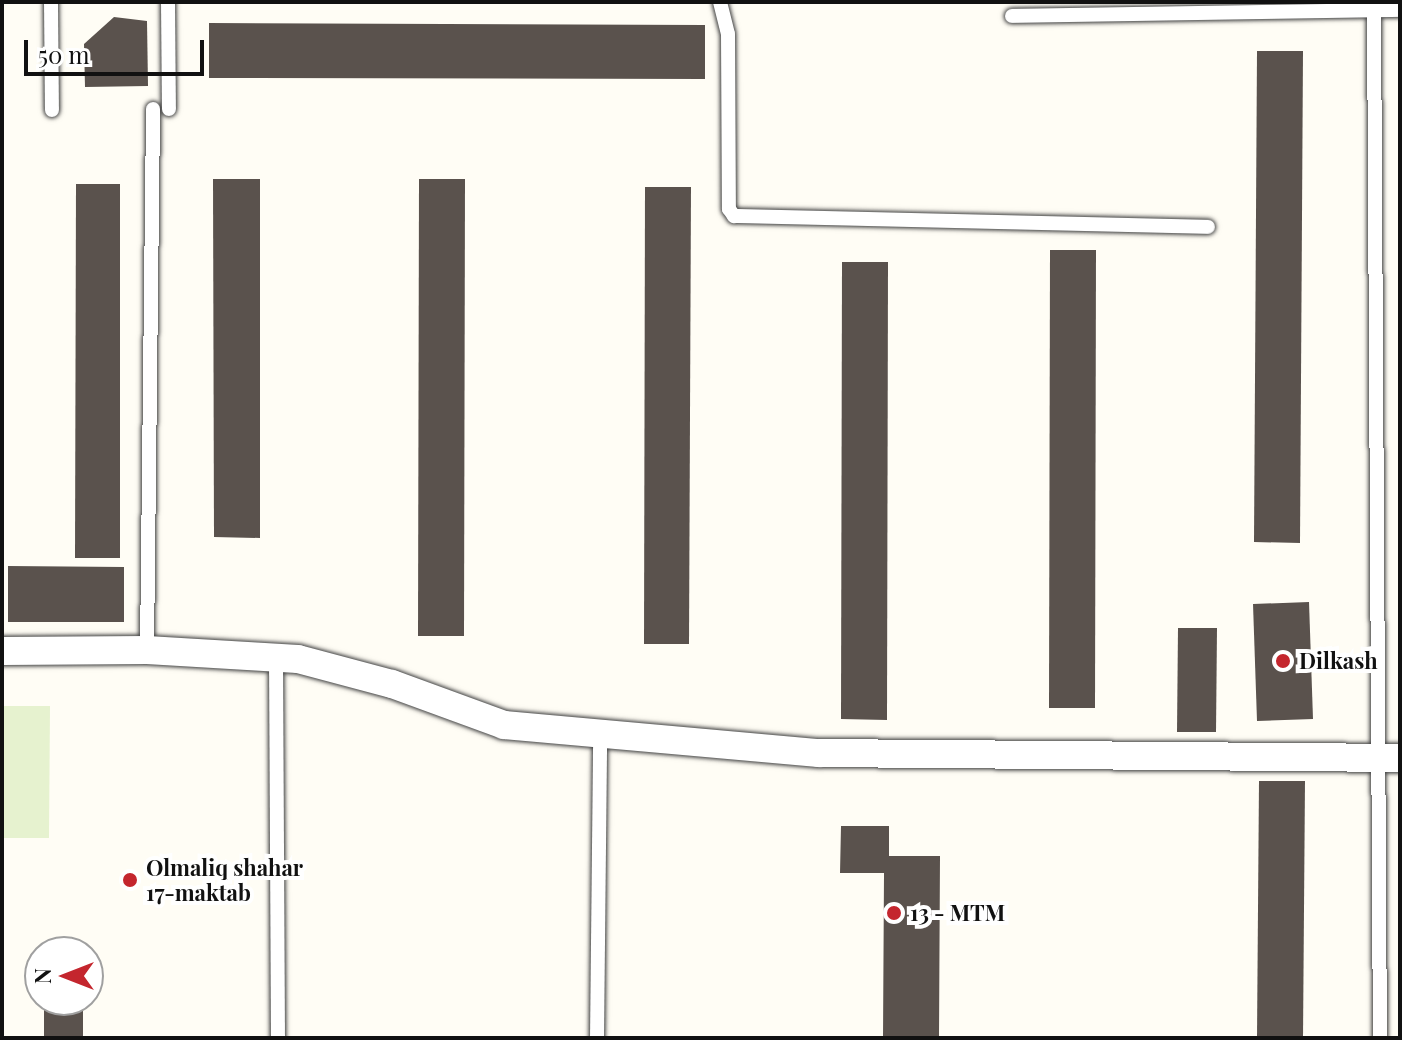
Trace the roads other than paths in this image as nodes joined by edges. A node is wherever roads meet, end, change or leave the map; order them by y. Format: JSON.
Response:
{"nodes":[{"id":1,"x":51,"y":2,"type":"edge"},
{"id":2,"x":168,"y":2,"type":"edge"},
{"id":3,"x":720,"y":2,"type":"edge"},
{"id":4,"x":1400,"y":10,"type":"edge"},
{"id":5,"x":1374,"y":11,"type":"junction"},
{"id":6,"x":1012,"y":16,"type":"dead end"},
{"id":7,"x":153,"y":109,"type":"dead end"},
{"id":8,"x":169,"y":109,"type":"dead end"},
{"id":9,"x":52,"y":110,"type":"dead end"},
{"id":10,"x":1208,"y":227,"type":"dead end"},
{"id":11,"x":147,"y":650,"type":"junction"},
{"id":12,"x":2,"y":651,"type":"edge"},
{"id":13,"x":276,"y":657,"type":"junction"},
{"id":14,"x":600,"y":733,"type":"junction"},
{"id":15,"x":1389,"y":758,"type":"edge"},
{"id":16,"x":278,"y":1038,"type":"edge"},
{"id":17,"x":597,"y":1038,"type":"edge"},
{"id":18,"x":1380,"y":1038,"type":"edge"}],
"edges":[{"from":1,"to":9,"type":"lane"},
{"from":2,"to":8,"type":"lane"},
{"from":3,"to":10,"type":"lane"},
{"from":4,"to":5,"type":"lane"},
{"from":5,"to":6,"type":"lane"},
{"from":5,"to":15,"type":"lane"},
{"from":7,"to":11,"type":"lane"},
{"from":11,"to":12,"type":"street"},
{"from":11,"to":13,"type":"street"},
{"from":13,"to":14,"type":"street"},
{"from":13,"to":16,"type":"lane"},
{"from":14,"to":15,"type":"street"},
{"from":14,"to":17,"type":"lane"},
{"from":15,"to":18,"type":"lane"}]}
